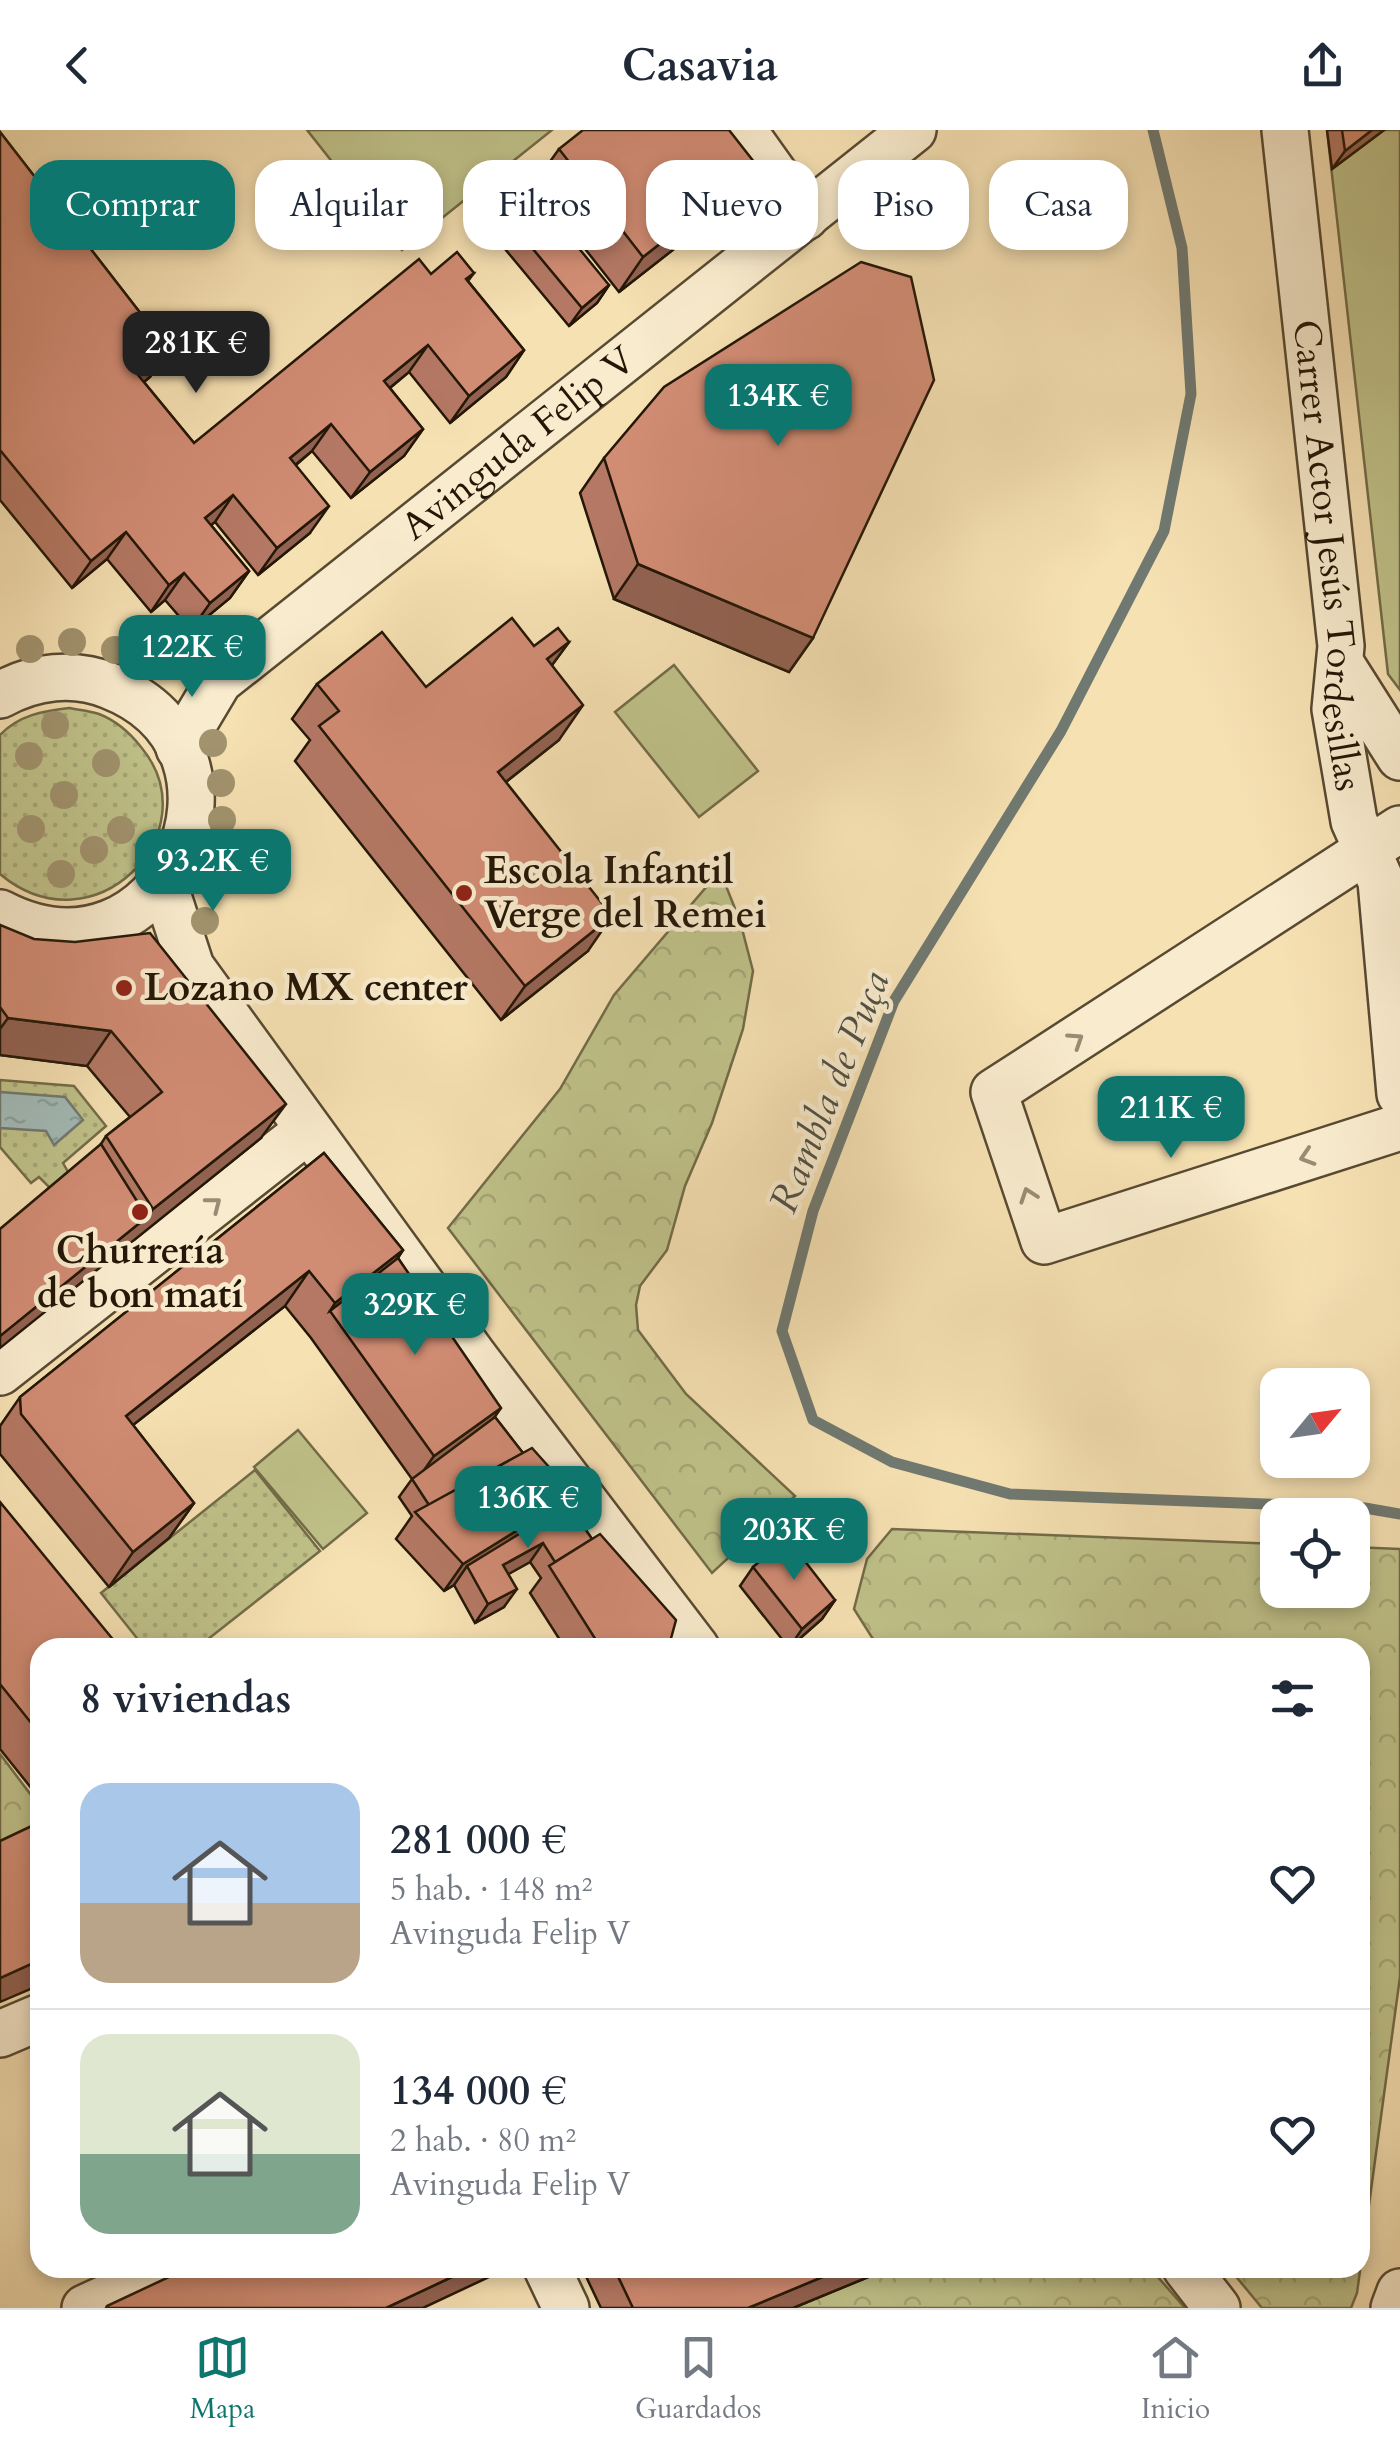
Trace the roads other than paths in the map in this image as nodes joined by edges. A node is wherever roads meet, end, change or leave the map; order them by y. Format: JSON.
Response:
{"nodes":[{"id":1,"x":743,"y":130,"type":"edge"},
{"id":2,"x":913,"y":130,"type":"edge"},
{"id":3,"x":1285,"y":130,"type":"edge"},
{"id":4,"x":765,"y":160,"type":"edge"},
{"id":5,"x":818,"y":206,"type":"edge"},
{"id":6,"x":763,"y":250,"type":"edge"},
{"id":7,"x":1341,"y":664,"type":"junction"},
{"id":8,"x":219,"y":681,"type":"junction"},
{"id":9,"x":8,"y":683,"type":"edge"},
{"id":10,"x":142,"y":703,"type":"junction"},
{"id":11,"x":179,"y":748,"type":"junction"},
{"id":12,"x":1400,"y":756,"type":"edge"},
{"id":13,"x":1384,"y":840,"type":"edge"},
{"id":14,"x":164,"y":884,"type":"junction"},
{"id":15,"x":0,"y":913,"type":"edge"},
{"id":16,"x":122,"y":917,"type":"junction"},
{"id":17,"x":191,"y":967,"type":"junction"},
{"id":18,"x":1400,"y":1094,"type":"edge"},
{"id":19,"x":1400,"y":1128,"type":"edge"},
{"id":20,"x":308,"y":1130,"type":"junction"},
{"id":21,"x":0,"y":1372,"type":"edge"},
{"id":22,"x":688,"y":1638,"type":"edge"},
{"id":23,"x":30,"y":2021,"type":"edge"},
{"id":24,"x":0,"y":2034,"type":"edge"},
{"id":25,"x":150,"y":2278,"type":"edge"},
{"id":26,"x":552,"y":2278,"type":"edge"},
{"id":27,"x":1194,"y":2278,"type":"edge"},
{"id":28,"x":1400,"y":2292,"type":"edge"},
{"id":29,"x":85,"y":2308,"type":"edge"},
{"id":30,"x":566,"y":2308,"type":"edge"},
{"id":31,"x":1217,"y":2308,"type":"edge"},
{"id":32,"x":1394,"y":2308,"type":"edge"}],
"edges":[{"from":1,"to":4,"type":"street"},
{"from":2,"to":5,"type":"street","name":"Avinguda Felip V"},
{"from":3,"to":7,"type":"street","name":"Carrer Actor Jesús Tordesillas"},
{"from":6,"to":8,"type":"street","name":"Avinguda Felip V"},
{"from":7,"to":12,"type":"street"},
{"from":7,"to":13,"type":"street","name":"Carrer Actor Jesús Tordesillas"},
{"from":8,"to":10,"type":"street","name":"Avinguda Felip V"},
{"from":8,"to":11,"type":"street","name":"Avinguda Felip V"},
{"from":9,"to":10,"type":"street"},
{"from":10,"to":11,"type":"street"},
{"from":11,"to":14,"type":"street"},
{"from":13,"to":18,"type":"street","name":"Carrer Actor Jesús Tordesillas"},
{"from":19,"to":13,"type":"street","one_way":true},
{"from":14,"to":16,"type":"street"},
{"from":14,"to":17,"type":"street"},
{"from":15,"to":16,"type":"street"},
{"from":16,"to":17,"type":"street"},
{"from":17,"to":20,"type":"street"},
{"from":21,"to":20,"type":"street","one_way":true},
{"from":20,"to":22,"type":"street"},
{"from":23,"to":24,"type":"street"},
{"from":25,"to":29,"type":"street"},
{"from":26,"to":30,"type":"street"},
{"from":27,"to":31,"type":"street"},
{"from":28,"to":32,"type":"street"}]}
